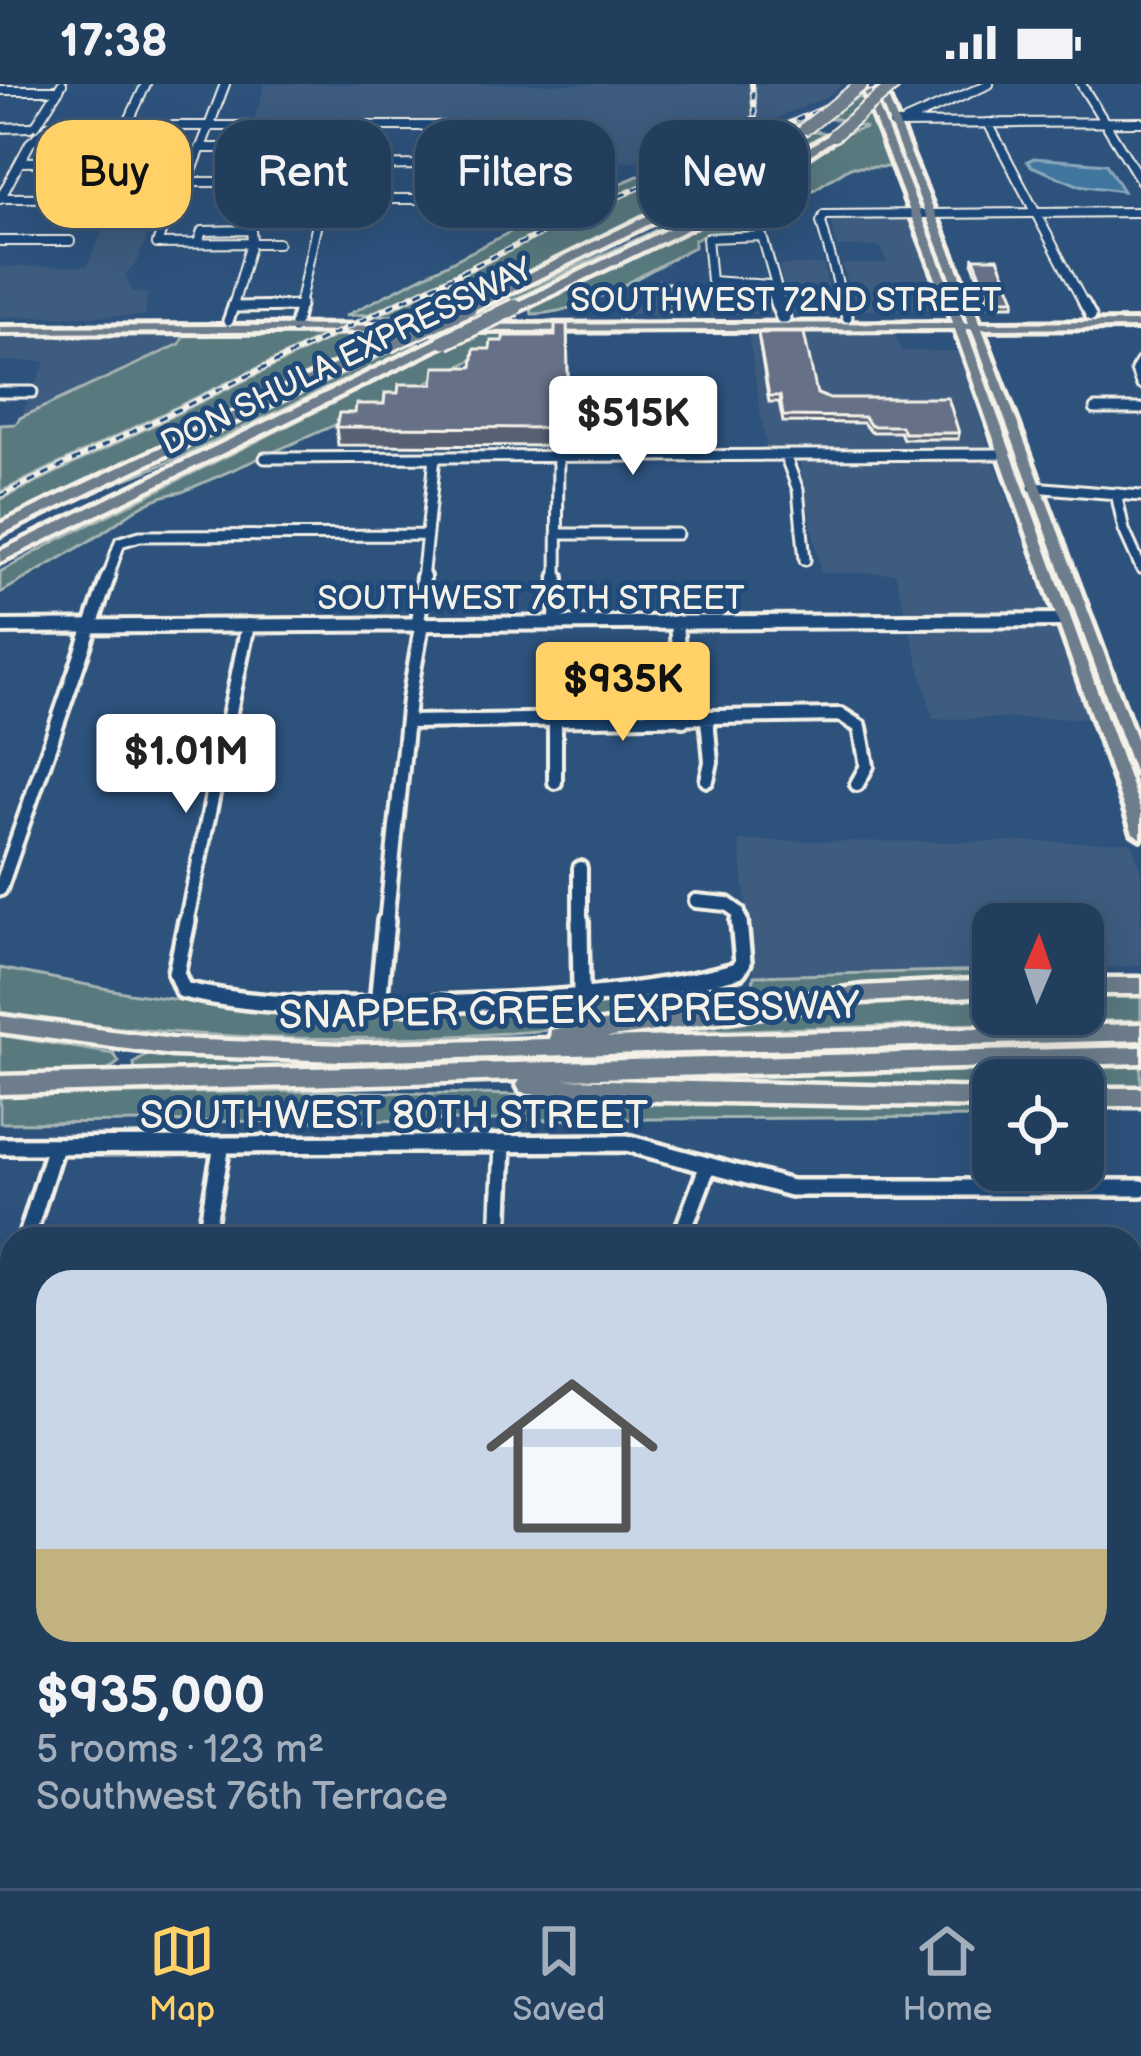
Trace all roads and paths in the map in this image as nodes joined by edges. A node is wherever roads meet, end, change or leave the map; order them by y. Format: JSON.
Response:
{"nodes":[{"id":1,"x":146,"y":84,"type":"edge"},
{"id":2,"x":226,"y":84,"type":"edge"},
{"id":3,"x":864,"y":84,"type":"edge"},
{"id":4,"x":878,"y":84,"type":"edge"},
{"id":5,"x":895,"y":84,"type":"edge"},
{"id":6,"x":988,"y":84,"type":"edge"},
{"id":7,"x":1081,"y":84,"type":"edge"},
{"id":8,"x":61,"y":87,"type":"edge"},
{"id":9,"x":0,"y":90,"type":"edge"},
{"id":10,"x":912,"y":118,"type":"junction"},
{"id":11,"x":43,"y":120,"type":"edge"},
{"id":12,"x":129,"y":120,"type":"edge"},
{"id":13,"x":894,"y":121,"type":"junction"},
{"id":14,"x":1105,"y":122,"type":"junction"},
{"id":15,"x":1141,"y":122,"type":"edge"},
{"id":16,"x":988,"y":123,"type":"junction"},
{"id":17,"x":880,"y":124,"type":"junction"},
{"id":18,"x":924,"y":124,"type":"junction"},
{"id":19,"x":36,"y":127,"type":"edge"},
{"id":20,"x":191,"y":127,"type":"edge"},
{"id":21,"x":210,"y":127,"type":"junction"},
{"id":22,"x":215,"y":127,"type":"edge"},
{"id":23,"x":0,"y":129,"type":"edge"},
{"id":24,"x":36,"y":133,"type":"edge"},
{"id":25,"x":200,"y":148,"type":"junction"},
{"id":26,"x":215,"y":148,"type":"edge"},
{"id":27,"x":195,"y":160,"type":"junction"},
{"id":28,"x":20,"y":161,"type":"junction"},
{"id":29,"x":902,"y":166,"type":"junction"},
{"id":30,"x":191,"y":173,"type":"edge"},
{"id":31,"x":1141,"y":182,"type":"edge"},
{"id":32,"x":0,"y":199,"type":"edge"},
{"id":33,"x":36,"y":199,"type":"edge"},
{"id":34,"x":1141,"y":212,"type":"edge"},
{"id":35,"x":917,"y":213,"type":"junction"},
{"id":36,"x":932,"y":213,"type":"junction"},
{"id":37,"x":1039,"y":213,"type":"junction"},
{"id":38,"x":165,"y":228,"type":"edge"},
{"id":39,"x":317,"y":228,"type":"edge"},
{"id":40,"x":0,"y":241,"type":"edge"},
{"id":41,"x":70,"y":241,"type":"dead end"},
{"id":42,"x":251,"y":242,"type":"junction"},
{"id":43,"x":278,"y":243,"type":"dead end"},
{"id":44,"x":770,"y":272,"type":"junction"},
{"id":45,"x":748,"y":283,"type":"junction"},
{"id":46,"x":300,"y":306,"type":"junction"},
{"id":47,"x":233,"y":307,"type":"junction"},
{"id":48,"x":1091,"y":316,"type":"junction"},
{"id":49,"x":848,"y":317,"type":"junction"},
{"id":50,"x":783,"y":318,"type":"junction"},
{"id":51,"x":1141,"y":320,"type":"edge"},
{"id":52,"x":229,"y":321,"type":"junction"},
{"id":53,"x":958,"y":321,"type":"junction"},
{"id":54,"x":974,"y":321,"type":"junction"},
{"id":55,"x":816,"y":322,"type":"junction"},
{"id":56,"x":722,"y":323,"type":"junction"},
{"id":57,"x":202,"y":325,"type":"junction"},
{"id":58,"x":295,"y":325,"type":"junction"},
{"id":59,"x":0,"y":326,"type":"edge"},
{"id":60,"x":1141,"y":363,"type":"edge"},
{"id":61,"x":1141,"y":384,"type":"edge"},
{"id":62,"x":0,"y":392,"type":"edge"},
{"id":63,"x":32,"y":392,"type":"dead end"},
{"id":64,"x":999,"y":396,"type":"junction"},
{"id":65,"x":982,"y":397,"type":"junction"},
{"id":66,"x":1095,"y":409,"type":"dead end"},
{"id":67,"x":1141,"y":409,"type":"edge"},
{"id":68,"x":784,"y":454,"type":"junction"},
{"id":69,"x":1002,"y":454,"type":"junction"},
{"id":70,"x":558,"y":456,"type":"junction"},
{"id":71,"x":202,"y":457,"type":"junction"},
{"id":72,"x":434,"y":457,"type":"junction"},
{"id":73,"x":265,"y":458,"type":"dead end"},
{"id":74,"x":1033,"y":487,"type":"junction"},
{"id":75,"x":1016,"y":491,"type":"junction"},
{"id":76,"x":1116,"y":493,"type":"junction"},
{"id":77,"x":1141,"y":496,"type":"edge"},
{"id":78,"x":0,"y":530,"type":"edge"},
{"id":79,"x":557,"y":534,"type":"junction"},
{"id":80,"x":677,"y":534,"type":"dead end"},
{"id":81,"x":427,"y":535,"type":"junction"},
{"id":82,"x":1035,"y":545,"type":"junction"},
{"id":83,"x":0,"y":557,"type":"edge"},
{"id":84,"x":1058,"y":557,"type":"junction"},
{"id":85,"x":806,"y":560,"type":"dead end"},
{"id":86,"x":0,"y":568,"type":"edge"},
{"id":87,"x":1141,"y":568,"type":"edge"},
{"id":88,"x":1061,"y":620,"type":"junction"},
{"id":89,"x":1082,"y":620,"type":"junction"},
{"id":90,"x":676,"y":622,"type":"junction"},
{"id":91,"x":556,"y":623,"type":"junction"},
{"id":92,"x":420,"y":624,"type":"junction"},
{"id":93,"x":89,"y":626,"type":"junction"},
{"id":94,"x":248,"y":626,"type":"junction"},
{"id":95,"x":0,"y":627,"type":"edge"},
{"id":96,"x":683,"y":719,"type":"junction"},
{"id":97,"x":707,"y":719,"type":"junction"},
{"id":98,"x":1100,"y":719,"type":"junction"},
{"id":99,"x":1122,"y":720,"type":"junction"},
{"id":100,"x":555,"y":721,"type":"junction"},
{"id":101,"x":407,"y":722,"type":"junction"},
{"id":102,"x":1141,"y":771,"type":"edge"},
{"id":103,"x":707,"y":780,"type":"dead end"},
{"id":104,"x":555,"y":782,"type":"dead end"},
{"id":105,"x":857,"y":784,"type":"dead end"},
{"id":106,"x":1141,"y":833,"type":"edge"},
{"id":107,"x":580,"y":868,"type":"dead end"},
{"id":108,"x":0,"y":889,"type":"edge"},
{"id":109,"x":696,"y":901,"type":"dead end"},
{"id":110,"x":1137,"y":985,"type":"edge"},
{"id":111,"x":1104,"y":986,"type":"edge"},
{"id":112,"x":972,"y":988,"type":"edge"},
{"id":113,"x":581,"y":993,"type":"junction"},
{"id":114,"x":378,"y":1004,"type":"junction"},
{"id":115,"x":0,"y":1024,"type":"edge"},
{"id":116,"x":1141,"y":1032,"type":"edge"},
{"id":117,"x":403,"y":1053,"type":"junction"},
{"id":118,"x":1141,"y":1055,"type":"edge"},
{"id":119,"x":414,"y":1076,"type":"junction"},
{"id":120,"x":0,"y":1085,"type":"edge"},
{"id":121,"x":1104,"y":1097,"type":"edge"},
{"id":122,"x":1141,"y":1097,"type":"edge"},
{"id":123,"x":972,"y":1098,"type":"edge"},
{"id":124,"x":503,"y":1143,"type":"junction"},
{"id":125,"x":222,"y":1145,"type":"junction"},
{"id":126,"x":0,"y":1146,"type":"edge"},
{"id":127,"x":55,"y":1146,"type":"junction"},
{"id":128,"x":708,"y":1165,"type":"junction"},
{"id":129,"x":1141,"y":1189,"type":"edge"},
{"id":130,"x":30,"y":1227,"type":"edge"},
{"id":131,"x":207,"y":1227,"type":"edge"},
{"id":132,"x":500,"y":1227,"type":"edge"},
{"id":133,"x":685,"y":1227,"type":"edge"}],
"edges":[{"from":1,"to":12,"type":"street"},
{"from":2,"to":21,"type":"street"},
{"from":3,"to":17,"type":"main road"},
{"from":3,"to":78,"type":"highway","name":"DON SHULA EXPRESSWAY","bridge":true},
{"from":4,"to":13,"type":"main road"},
{"from":5,"to":71,"type":"highway","name":"DON SHULA EXPRESSWAY","bridge":true},
{"from":6,"to":10,"type":"street"},
{"from":7,"to":14,"type":"street"},
{"from":8,"to":9,"type":"street"},
{"from":8,"to":11,"type":"street"},
{"from":10,"to":13,"type":"street"},
{"from":10,"to":18,"type":"street"},
{"from":13,"to":17,"type":"main road"},
{"from":13,"to":18,"type":"street"},
{"from":13,"to":29,"type":"main road"},
{"from":14,"to":15,"type":"street"},
{"from":14,"to":16,"type":"street"},
{"from":14,"to":31,"type":"street"},
{"from":16,"to":18,"type":"street"},
{"from":16,"to":37,"type":"street"},
{"from":17,"to":29,"type":"main road"},
{"from":19,"to":23,"type":"street"},
{"from":20,"to":21,"type":"street"},
{"from":21,"to":22,"type":"street"},
{"from":21,"to":25,"type":"street"},
{"from":24,"to":28,"type":"street"},
{"from":25,"to":26,"type":"street"},
{"from":25,"to":27,"type":"street"},
{"from":27,"to":28,"type":"street"},
{"from":27,"to":30,"type":"street"},
{"from":28,"to":32,"type":"street"},
{"from":29,"to":35,"type":"main road"},
{"from":29,"to":36,"type":"main road"},
{"from":32,"to":33,"type":"street"},
{"from":34,"to":37,"type":"street"},
{"from":35,"to":36,"type":"street"},
{"from":35,"to":49,"type":"street"},
{"from":35,"to":53,"type":"main road"},
{"from":36,"to":37,"type":"street"},
{"from":36,"to":54,"type":"main road"},
{"from":37,"to":48,"type":"street"},
{"from":38,"to":42,"type":"street"},
{"from":39,"to":46,"type":"street"},
{"from":40,"to":41,"type":"street"},
{"from":42,"to":43,"type":"street"},
{"from":42,"to":47,"type":"street"},
{"from":44,"to":45,"type":"street"},
{"from":44,"to":45,"type":"street"},
{"from":44,"to":50,"type":"street"},
{"from":45,"to":50,"type":"street"},
{"from":46,"to":47,"type":"street"},
{"from":46,"to":58,"type":"street"},
{"from":47,"to":52,"type":"street"},
{"from":48,"to":51,"type":"main road","name":"SOUTHWEST 72ND STREET"},
{"from":48,"to":54,"type":"main road","name":"SOUTHWEST 72ND STREET"},
{"from":49,"to":53,"type":"main road","name":"SOUTHWEST 72ND STREET"},
{"from":49,"to":55,"type":"main road","name":"SOUTHWEST 72ND STREET"},
{"from":50,"to":55,"type":"main road","name":"SOUTHWEST 72ND STREET"},
{"from":50,"to":56,"type":"main road","name":"SOUTHWEST 72ND STREET"},
{"from":51,"to":54,"type":"main road","name":"SOUTHWEST 72ND STREET"},
{"from":52,"to":57,"type":"main road","name":"SOUTHWEST 72ND STREET"},
{"from":52,"to":58,"type":"main road","name":"SOUTHWEST 72ND STREET"},
{"from":53,"to":54,"type":"main road","name":"SOUTHWEST 72ND STREET"},
{"from":53,"to":55,"type":"main road","name":"SOUTHWEST 72ND STREET"},
{"from":53,"to":65,"type":"main road"},
{"from":54,"to":64,"type":"main road"},
{"from":55,"to":56,"type":"main road","name":"SOUTHWEST 72ND STREET"},
{"from":56,"to":58,"type":"main road","name":"SOUTHWEST 72ND STREET"},
{"from":57,"to":58,"type":"main road","name":"SOUTHWEST 72ND STREET"},
{"from":57,"to":59,"type":"main road","name":"SOUTHWEST 72ND STREET"},
{"from":60,"to":61,"type":"street"},
{"from":62,"to":63,"type":"street"},
{"from":64,"to":65,"type":"main road"},
{"from":64,"to":74,"type":"main road"},
{"from":65,"to":69,"type":"main road"},
{"from":66,"to":67,"type":"street"},
{"from":68,"to":69,"type":"street"},
{"from":68,"to":70,"type":"street"},
{"from":68,"to":85,"type":"street"},
{"from":69,"to":75,"type":"main road"},
{"from":70,"to":72,"type":"street"},
{"from":70,"to":79,"type":"street"},
{"from":71,"to":83,"type":"highway","name":"DON SHULA EXPRESSWAY"},
{"from":71,"to":86,"type":"highway"},
{"from":72,"to":73,"type":"street"},
{"from":72,"to":81,"type":"street"},
{"from":74,"to":75,"type":"main road"},
{"from":74,"to":76,"type":"street"},
{"from":74,"to":84,"type":"main road"},
{"from":75,"to":82,"type":"main road"},
{"from":76,"to":77,"type":"street"},
{"from":76,"to":87,"type":"street"},
{"from":79,"to":80,"type":"street"},
{"from":79,"to":91,"type":"street"},
{"from":81,"to":92,"type":"street"},
{"from":81,"to":93,"type":"street"},
{"from":82,"to":84,"type":"main road"},
{"from":82,"to":88,"type":"main road"},
{"from":84,"to":89,"type":"main road"},
{"from":88,"to":89,"type":"main road"},
{"from":88,"to":90,"type":"street","name":"SOUTHWEST 76TH STREET"},
{"from":88,"to":98,"type":"main road"},
{"from":89,"to":99,"type":"main road"},
{"from":90,"to":91,"type":"street","name":"SOUTHWEST 76TH STREET"},
{"from":90,"to":96,"type":"street"},
{"from":91,"to":92,"type":"street","name":"SOUTHWEST 76TH STREET"},
{"from":92,"to":94,"type":"street","name":"SOUTHWEST 76TH STREET"},
{"from":92,"to":101,"type":"street"},
{"from":93,"to":94,"type":"street","name":"SOUTHWEST 76TH STREET"},
{"from":93,"to":95,"type":"street","name":"SOUTHWEST 76TH STREET"},
{"from":93,"to":108,"type":"street"},
{"from":94,"to":114,"type":"street"},
{"from":96,"to":97,"type":"street"},
{"from":96,"to":100,"type":"street"},
{"from":97,"to":103,"type":"street"},
{"from":97,"to":105,"type":"street"},
{"from":98,"to":99,"type":"main road"},
{"from":98,"to":106,"type":"main road"},
{"from":99,"to":102,"type":"main road"},
{"from":100,"to":101,"type":"street"},
{"from":100,"to":104,"type":"street"},
{"from":101,"to":114,"type":"street"},
{"from":107,"to":113,"type":"street"},
{"from":109,"to":113,"type":"street"},
{"from":110,"to":111,"type":"highway"},
{"from":112,"to":117,"type":"highway"},
{"from":113,"to":114,"type":"street"},
{"from":115,"to":117,"type":"highway","name":"SNAPPER CREEK EXPRESSWAY"},
{"from":116,"to":117,"type":"highway","name":"SNAPPER CREEK EXPRESSWAY"},
{"from":118,"to":119,"type":"highway","name":"SNAPPER CREEK EXPRESSWAY"},
{"from":119,"to":120,"type":"highway","name":"SNAPPER CREEK EXPRESSWAY"},
{"from":119,"to":123,"type":"highway"},
{"from":121,"to":122,"type":"highway"},
{"from":124,"to":125,"type":"street","name":"SOUTHWEST 80TH STREET"},
{"from":124,"to":128,"type":"street","name":"SOUTHWEST 80TH STREET"},
{"from":124,"to":132,"type":"street"},
{"from":125,"to":127,"type":"street","name":"SOUTHWEST 80TH STREET"},
{"from":125,"to":131,"type":"street"},
{"from":126,"to":127,"type":"street","name":"SOUTHWEST 80TH STREET"},
{"from":127,"to":130,"type":"street"},
{"from":128,"to":129,"type":"street","name":"SOUTHWEST 80TH STREET"},
{"from":128,"to":133,"type":"street"}]}
